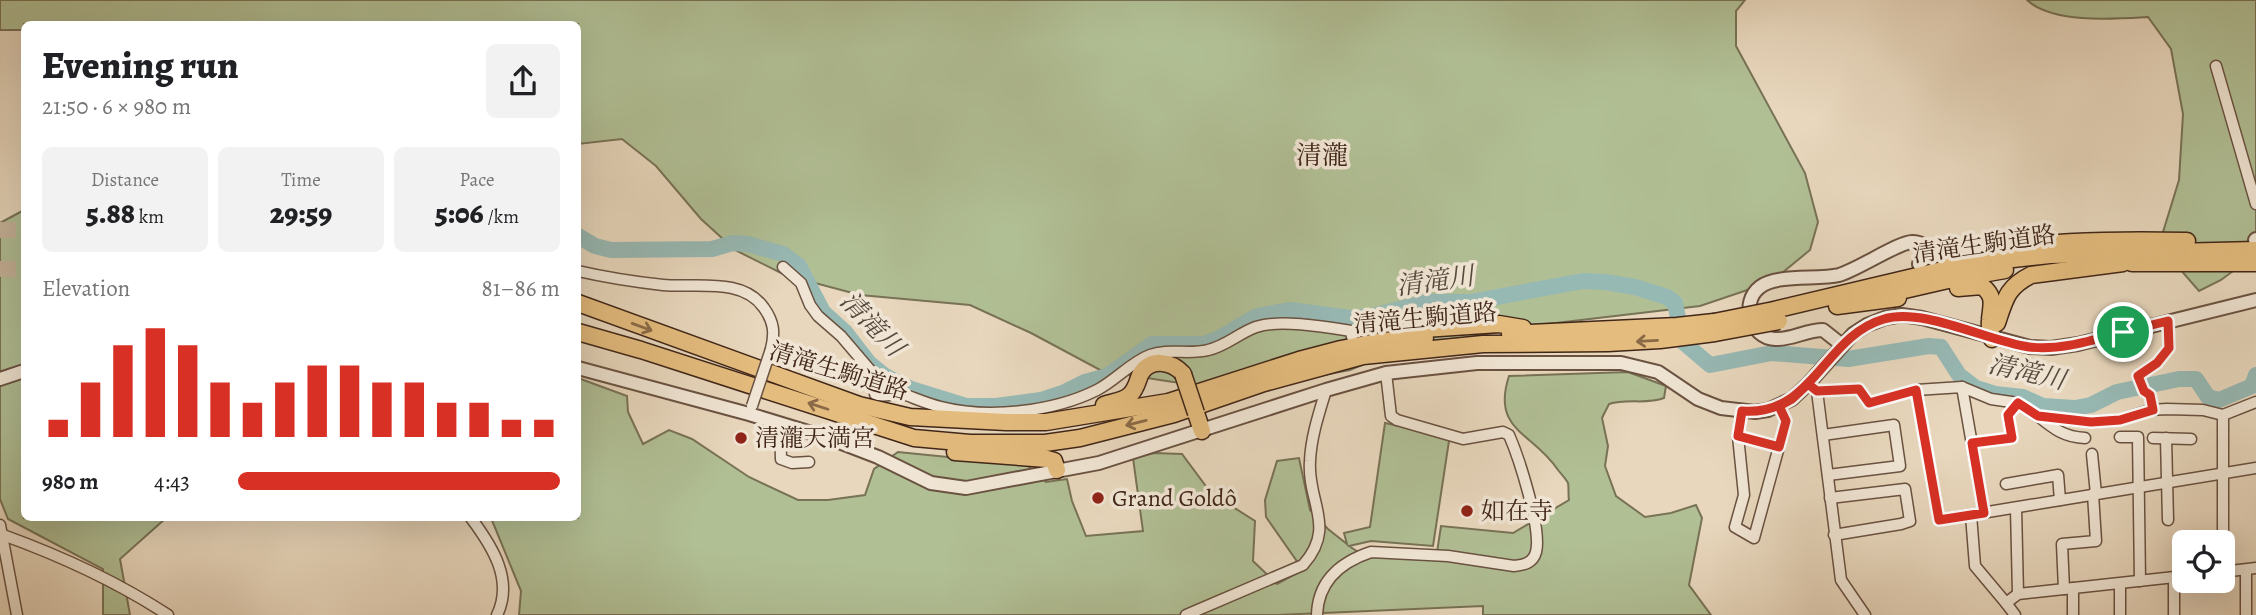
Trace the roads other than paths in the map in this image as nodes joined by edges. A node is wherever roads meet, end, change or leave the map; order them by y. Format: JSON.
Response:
{"nodes":[{"id":1,"x":2216,"y":66,"type":"dead end"},
{"id":2,"x":2252,"y":179,"type":"edge"},
{"id":3,"x":2256,"y":204,"type":"edge"},
{"id":4,"x":2256,"y":240,"type":"edge"},
{"id":5,"x":1921,"y":245,"type":"junction"},
{"id":6,"x":2256,"y":250,"type":"edge"},
{"id":7,"x":1944,"y":259,"type":"junction"},
{"id":8,"x":2123,"y":263,"type":"junction"},
{"id":9,"x":1919,"y":264,"type":"junction"},
{"id":10,"x":2256,"y":264,"type":"edge"},
{"id":11,"x":783,"y":267,"type":"dead end"},
{"id":12,"x":581,"y":271,"type":"edge"},
{"id":13,"x":2256,"y":300,"type":"edge"},
{"id":14,"x":581,"y":304,"type":"edge"},
{"id":15,"x":1797,"y":305,"type":"junction"},
{"id":16,"x":1837,"y":306,"type":"junction"},
{"id":17,"x":1776,"y":315,"type":"junction"},
{"id":18,"x":2168,"y":321,"type":"junction"},
{"id":19,"x":1714,"y":327,"type":"junction"},
{"id":20,"x":1547,"y":332,"type":"junction"},
{"id":21,"x":581,"y":333,"type":"edge"},
{"id":22,"x":1352,"y":337,"type":"junction"},
{"id":23,"x":1992,"y":338,"type":"junction"},
{"id":24,"x":1840,"y":348,"type":"junction"},
{"id":25,"x":581,"y":369,"type":"edge"},
{"id":26,"x":21,"y":372,"type":"edge"},
{"id":27,"x":1386,"y":373,"type":"junction"},
{"id":28,"x":0,"y":379,"type":"edge"},
{"id":29,"x":1814,"y":384,"type":"junction"},
{"id":30,"x":1138,"y":385,"type":"junction"},
{"id":31,"x":1962,"y":387,"type":"junction"},
{"id":32,"x":1326,"y":390,"type":"junction"},
{"id":33,"x":1916,"y":390,"type":"junction"},
{"id":34,"x":1155,"y":396,"type":"junction"},
{"id":35,"x":2256,"y":402,"type":"edge"},
{"id":36,"x":2018,"y":403,"type":"junction"},
{"id":37,"x":1779,"y":406,"type":"junction"},
{"id":38,"x":1098,"y":407,"type":"junction"},
{"id":39,"x":751,"y":410,"type":"junction"},
{"id":40,"x":2153,"y":410,"type":"junction"},
{"id":41,"x":1742,"y":411,"type":"junction"},
{"id":42,"x":2223,"y":415,"type":"junction"},
{"id":43,"x":2038,"y":416,"type":"junction"},
{"id":44,"x":864,"y":421,"type":"junction"},
{"id":45,"x":1006,"y":422,"type":"junction"},
{"id":46,"x":780,"y":424,"type":"junction"},
{"id":47,"x":1202,"y":431,"type":"junction"},
{"id":48,"x":1823,"y":435,"type":"junction"},
{"id":49,"x":1738,"y":436,"type":"junction"},
{"id":50,"x":2120,"y":437,"type":"dead end"},
{"id":51,"x":2085,"y":438,"type":"dead end"},
{"id":52,"x":2153,"y":438,"type":"dead end"},
{"id":53,"x":2166,"y":438,"type":"junction"},
{"id":54,"x":2191,"y":439,"type":"dead end"},
{"id":55,"x":1972,"y":443,"type":"junction"},
{"id":56,"x":1779,"y":447,"type":"junction"},
{"id":57,"x":2092,"y":454,"type":"dead end"},
{"id":58,"x":809,"y":462,"type":"dead end"},
{"id":59,"x":2256,"y":468,"type":"edge"},
{"id":60,"x":1057,"y":470,"type":"junction"},
{"id":61,"x":2223,"y":474,"type":"junction"},
{"id":62,"x":1828,"y":475,"type":"junction"},
{"id":63,"x":2167,"y":483,"type":"junction"},
{"id":64,"x":2006,"y":484,"type":"dead end"},
{"id":65,"x":2138,"y":487,"type":"junction"},
{"id":66,"x":2095,"y":494,"type":"junction"},
{"id":67,"x":1830,"y":498,"type":"junction"},
{"id":68,"x":2060,"y":500,"type":"junction"},
{"id":69,"x":2016,"y":508,"type":"junction"},
{"id":70,"x":1984,"y":513,"type":"junction"},
{"id":71,"x":1971,"y":515,"type":"junction"},
{"id":72,"x":2168,"y":520,"type":"dead end"},
{"id":73,"x":473,"y":521,"type":"edge"},
{"id":74,"x":1,"y":530,"type":"edge"},
{"id":75,"x":2223,"y":530,"type":"edge"},
{"id":76,"x":1835,"y":535,"type":"junction"},
{"id":77,"x":2251,"y":569,"type":"edge"},
{"id":78,"x":2172,"y":578,"type":"edge"},
{"id":79,"x":2140,"y":581,"type":"junction"},
{"id":80,"x":2119,"y":584,"type":"junction"},
{"id":81,"x":2069,"y":589,"type":"junction"},
{"id":82,"x":2177,"y":593,"type":"edge"},
{"id":83,"x":2018,"y":594,"type":"junction"},
{"id":84,"x":2006,"y":603,"type":"junction"},
{"id":85,"x":17,"y":615,"type":"edge"},
{"id":86,"x":168,"y":615,"type":"edge"},
{"id":87,"x":497,"y":615,"type":"edge"},
{"id":88,"x":1186,"y":615,"type":"edge"},
{"id":89,"x":1317,"y":615,"type":"edge"},
{"id":90,"x":1865,"y":615,"type":"edge"},
{"id":91,"x":2015,"y":615,"type":"edge"},
{"id":92,"x":2073,"y":615,"type":"edge"},
{"id":93,"x":2120,"y":615,"type":"edge"},
{"id":94,"x":2174,"y":615,"type":"edge"},
{"id":95,"x":2246,"y":615,"type":"edge"}],
"edges":[{"from":1,"to":2,"type":"street"},
{"from":2,"to":3,"type":"street"},
{"from":4,"to":7,"type":"highway"},
{"from":5,"to":7,"type":"street"},
{"from":5,"to":9,"type":"street"},
{"from":5,"to":24,"type":"street"},
{"from":6,"to":15,"type":"highway","name":"清滝生駒道路"},
{"from":7,"to":9,"type":"highway"},
{"from":8,"to":10,"type":"highway","name":"清滝生駒道路"},
{"from":8,"to":16,"type":"highway","name":"清滝生駒道路"},
{"from":8,"to":23,"type":"highway"},
{"from":9,"to":15,"type":"highway"},
{"from":11,"to":22,"type":"street"},
{"from":12,"to":39,"type":"street","bridge":true},
{"from":13,"to":18,"type":"street"},
{"from":14,"to":45,"type":"highway","name":"清滝生駒道路","one_way":true},
{"from":15,"to":17,"type":"highway","name":"清滝生駒道路"},
{"from":16,"to":17,"type":"highway","name":"清滝生駒道路"},
{"from":16,"to":23,"type":"highway"},
{"from":17,"to":19,"type":"highway","name":"清滝生駒道路","bridge":true},
{"from":18,"to":23,"type":"street"},
{"from":18,"to":40,"type":"street"},
{"from":19,"to":20,"type":"highway","name":"清滝生駒道路"},
{"from":19,"to":44,"type":"highway","name":"清滝生駒道路","one_way":true},
{"from":20,"to":22,"type":"highway"},
{"from":20,"to":45,"type":"highway","name":"清滝生駒道路"},
{"from":44,"to":21,"type":"highway","name":"清滝生駒道路","one_way":true},
{"from":22,"to":34,"type":"highway"},
{"from":23,"to":24,"type":"street"},
{"from":24,"to":29,"type":"street"},
{"from":25,"to":39,"type":"street"},
{"from":26,"to":28,"type":"street"},
{"from":27,"to":32,"type":"street"},
{"from":27,"to":41,"type":"street"},
{"from":27,"to":89,"type":"street"},
{"from":29,"to":33,"type":"street"},
{"from":29,"to":37,"type":"street"},
{"from":29,"to":48,"type":"street"},
{"from":30,"to":34,"type":"highway"},
{"from":30,"to":38,"type":"highway"},
{"from":30,"to":47,"type":"highway","bridge":true},
{"from":31,"to":33,"type":"street"},
{"from":31,"to":36,"type":"street"},
{"from":31,"to":55,"type":"street"},
{"from":32,"to":47,"type":"street"},
{"from":32,"to":88,"type":"street"},
{"from":33,"to":71,"type":"street"},
{"from":34,"to":38,"type":"highway"},
{"from":35,"to":42,"type":"street"},
{"from":36,"to":43,"type":"street"},
{"from":36,"to":55,"type":"street"},
{"from":37,"to":41,"type":"street"},
{"from":37,"to":56,"type":"street"},
{"from":38,"to":45,"type":"highway"},
{"from":39,"to":46,"type":"street"},
{"from":40,"to":42,"type":"street"},
{"from":40,"to":43,"type":"street"},
{"from":41,"to":49,"type":"street"},
{"from":42,"to":61,"type":"street"},
{"from":43,"to":51,"type":"street"},
{"from":44,"to":60,"type":"highway"},
{"from":46,"to":58,"type":"street"},
{"from":46,"to":60,"type":"street"},
{"from":47,"to":60,"type":"street"},
{"from":48,"to":62,"type":"street"},
{"from":48,"to":62,"type":"street"},
{"from":49,"to":56,"type":"street"},
{"from":49,"to":56,"type":"street"},
{"from":50,"to":65,"type":"street"},
{"from":52,"to":53,"type":"street"},
{"from":53,"to":54,"type":"street"},
{"from":53,"to":63,"type":"street"},
{"from":55,"to":70,"type":"street"},
{"from":57,"to":66,"type":"street"},
{"from":59,"to":61,"type":"street"},
{"from":61,"to":63,"type":"street"},
{"from":61,"to":75,"type":"street"},
{"from":62,"to":67,"type":"street"},
{"from":63,"to":65,"type":"street"},
{"from":63,"to":72,"type":"street"},
{"from":64,"to":68,"type":"street"},
{"from":65,"to":66,"type":"street"},
{"from":65,"to":79,"type":"street"},
{"from":66,"to":68,"type":"street"},
{"from":66,"to":81,"type":"street"},
{"from":67,"to":76,"type":"street"},
{"from":67,"to":76,"type":"street"},
{"from":68,"to":69,"type":"street"},
{"from":69,"to":70,"type":"street"},
{"from":69,"to":83,"type":"street"},
{"from":70,"to":71,"type":"street"},
{"from":71,"to":84,"type":"street"},
{"from":73,"to":87,"type":"street"},
{"from":74,"to":85,"type":"street"},
{"from":74,"to":86,"type":"street"},
{"from":76,"to":90,"type":"street"},
{"from":77,"to":95,"type":"street"},
{"from":78,"to":79,"type":"street"},
{"from":79,"to":80,"type":"street"},
{"from":80,"to":81,"type":"street"},
{"from":80,"to":93,"type":"street"},
{"from":81,"to":83,"type":"street"},
{"from":81,"to":92,"type":"street"},
{"from":82,"to":94,"type":"street"},
{"from":83,"to":84,"type":"street"},
{"from":84,"to":91,"type":"street"}]}
